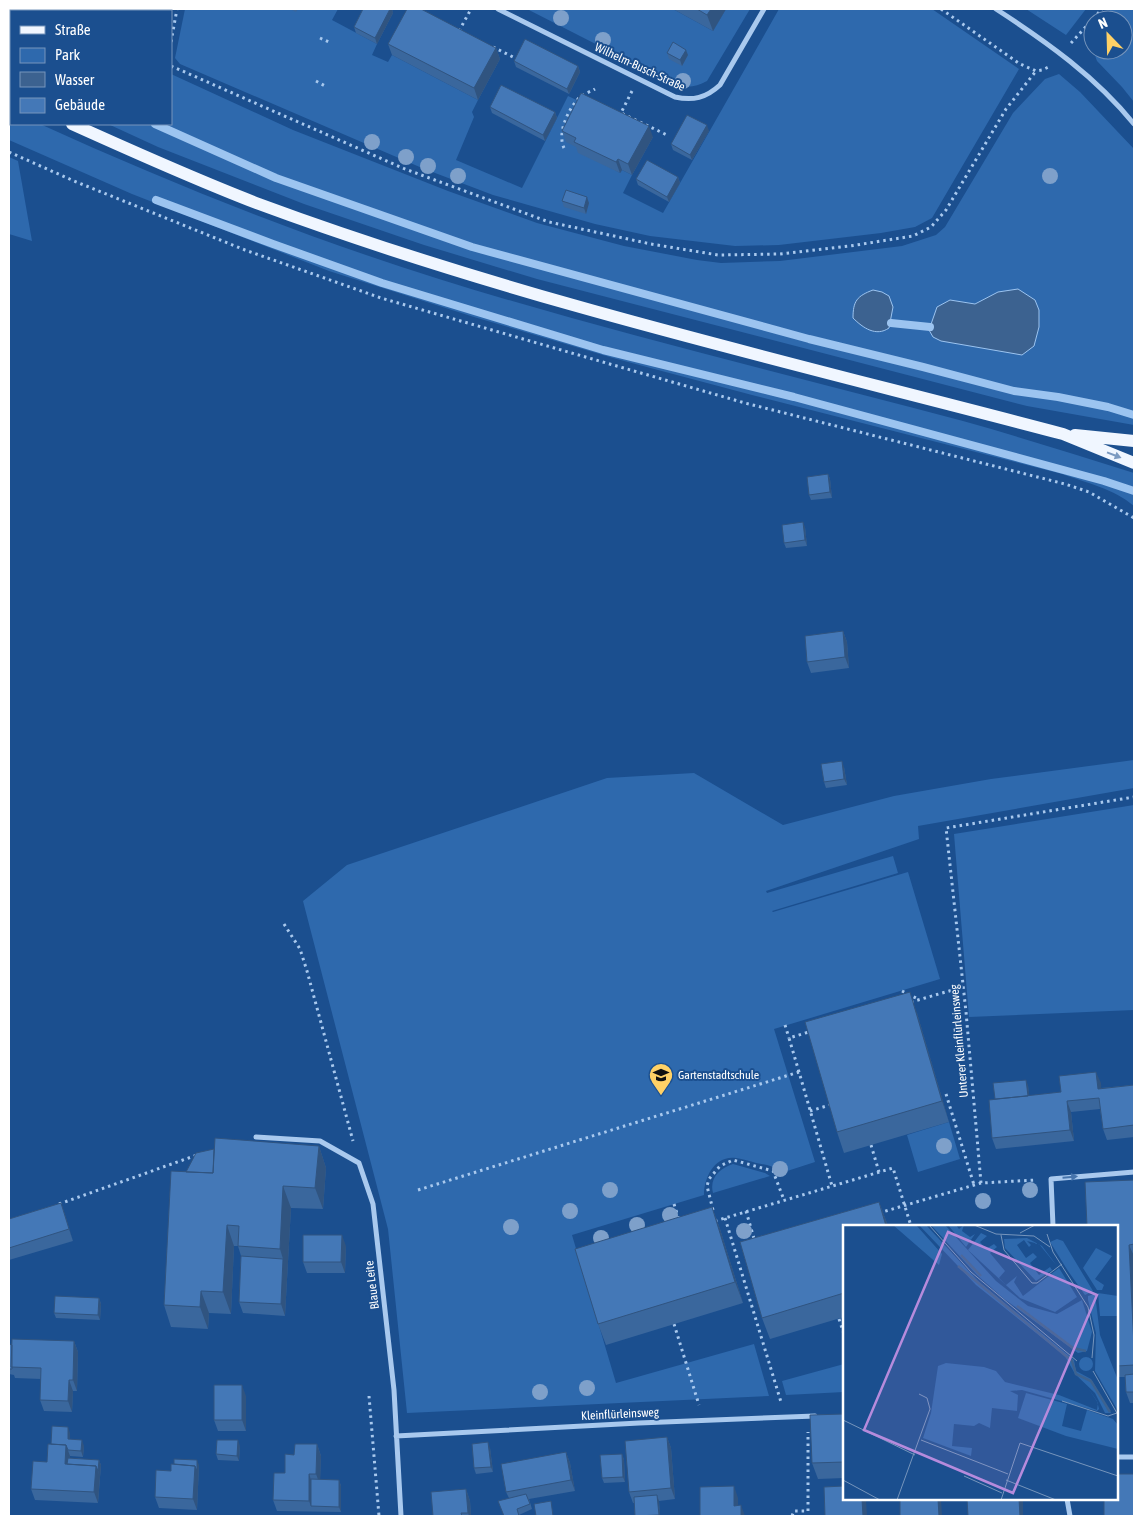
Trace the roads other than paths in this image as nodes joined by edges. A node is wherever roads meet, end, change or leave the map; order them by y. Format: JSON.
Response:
{"nodes":[{"id":1,"x":498,"y":9,"type":"edge"},
{"id":2,"x":764,"y":9,"type":"edge"},
{"id":3,"x":996,"y":9,"type":"edge"},
{"id":4,"x":1134,"y":124,"type":"edge"},
{"id":5,"x":74,"y":125,"type":"edge"},
{"id":6,"x":1063,"y":434,"type":"junction"},
{"id":7,"x":1134,"y":442,"type":"edge"},
{"id":8,"x":1134,"y":463,"type":"edge"},
{"id":9,"x":256,"y":1137,"type":"dead end"},
{"id":10,"x":1134,"y":1172,"type":"edge"},
{"id":11,"x":1053,"y":1225,"type":"edge"},
{"id":12,"x":817,"y":1416,"type":"edge"},
{"id":13,"x":396,"y":1436,"type":"junction"},
{"id":14,"x":1118,"y":1457,"type":"edge"},
{"id":15,"x":1134,"y":1457,"type":"edge"},
{"id":16,"x":1067,"y":1500,"type":"edge"},
{"id":17,"x":401,"y":1516,"type":"edge"},
{"id":18,"x":1070,"y":1516,"type":"edge"}],
"edges":[{"from":1,"to":2,"type":"street","name":"Wilhelm-Busch-Straße"},
{"from":3,"to":4,"type":"street"},
{"from":5,"to":6,"type":"main road"},
{"from":6,"to":7,"type":"main road"},
{"from":6,"to":8,"type":"main road","one_way":true},
{"from":9,"to":13,"type":"street","name":"Blaue Leite"},
{"from":11,"to":10,"type":"street","one_way":true},
{"from":12,"to":13,"type":"street","name":"Kleinflürleinsweg"},
{"from":13,"to":17,"type":"street","name":"Blaue Leite"},
{"from":14,"to":15,"type":"street"},
{"from":16,"to":18,"type":"street"}]}
